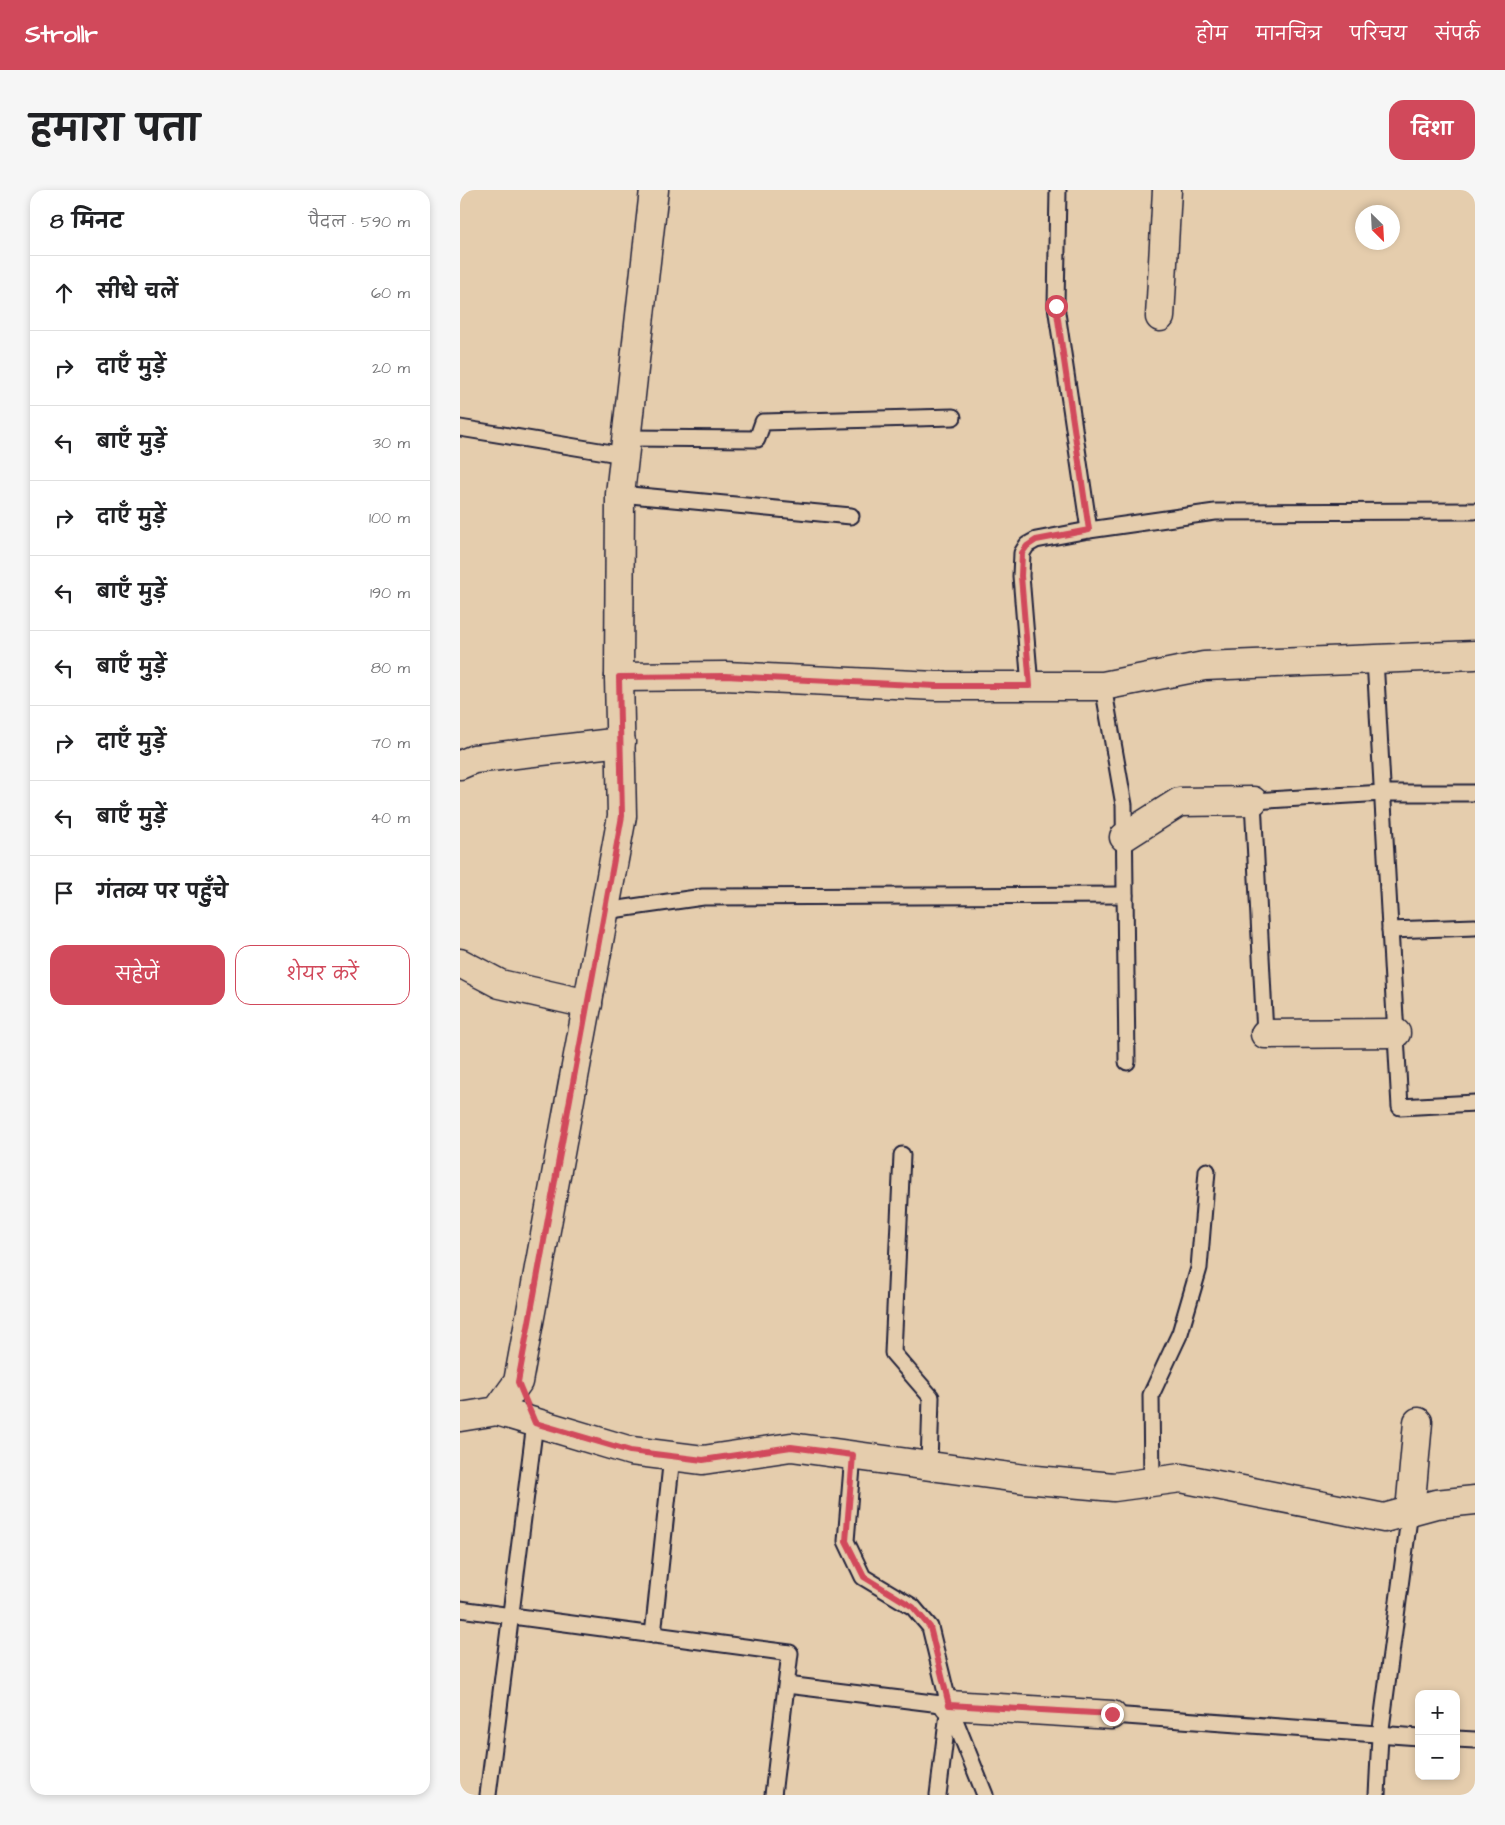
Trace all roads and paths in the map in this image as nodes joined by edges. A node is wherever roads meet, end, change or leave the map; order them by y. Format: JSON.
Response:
{"nodes":[{"id":1,"x":654,"y":190,"type":"edge"},
{"id":2,"x":1058,"y":190,"type":"edge"},
{"id":3,"x":1168,"y":190,"type":"edge"},
{"id":4,"x":1160,"y":317,"type":"dead end"},
{"id":5,"x":952,"y":418,"type":"dead end"},
{"id":6,"x":460,"y":428,"type":"edge"},
{"id":7,"x":625,"y":446,"type":"junction"},
{"id":8,"x":620,"y":494,"type":"junction"},
{"id":9,"x":1475,"y":510,"type":"edge"},
{"id":10,"x":850,"y":516,"type":"dead end"},
{"id":11,"x":1089,"y":530,"type":"junction"},
{"id":12,"x":1475,"y":655,"type":"edge"},
{"id":13,"x":1375,"y":659,"type":"junction"},
{"id":14,"x":619,"y":677,"type":"junction"},
{"id":15,"x":1030,"y":686,"type":"junction"},
{"id":16,"x":1103,"y":686,"type":"junction"},
{"id":17,"x":621,"y":742,"type":"junction"},
{"id":18,"x":460,"y":765,"type":"edge"},
{"id":19,"x":1383,"y":794,"type":"junction"},
{"id":20,"x":1475,"y":794,"type":"edge"},
{"id":21,"x":1253,"y":801,"type":"junction"},
{"id":22,"x":1124,"y":837,"type":"junction"},
{"id":23,"x":1125,"y":895,"type":"junction"},
{"id":24,"x":605,"y":911,"type":"junction"},
{"id":25,"x":1475,"y":927,"type":"edge"},
{"id":26,"x":1390,"y":930,"type":"junction"},
{"id":27,"x":460,"y":963,"type":"edge"},
{"id":28,"x":500,"y":984,"type":"junction"},
{"id":29,"x":460,"y":985,"type":"edge"},
{"id":30,"x":588,"y":1004,"type":"junction"},
{"id":31,"x":1396,"y":1033,"type":"junction"},
{"id":32,"x":1265,"y":1034,"type":"joint"},
{"id":33,"x":1127,"y":1062,"type":"dead end"},
{"id":34,"x":1475,"y":1103,"type":"edge"},
{"id":35,"x":902,"y":1155,"type":"dead end"},
{"id":36,"x":1207,"y":1170,"type":"dead end"},
{"id":37,"x":518,"y":1382,"type":"junction"},
{"id":38,"x":497,"y":1411,"type":"junction"},
{"id":39,"x":460,"y":1417,"type":"edge"},
{"id":40,"x":1418,"y":1422,"type":"dead end"},
{"id":41,"x":535,"y":1423,"type":"junction"},
{"id":42,"x":853,"y":1455,"type":"junction"},
{"id":43,"x":672,"y":1456,"type":"junction"},
{"id":44,"x":929,"y":1466,"type":"junction"},
{"id":45,"x":1152,"y":1482,"type":"junction"},
{"id":46,"x":1475,"y":1500,"type":"edge"},
{"id":47,"x":1410,"y":1511,"type":"junction"},
{"id":48,"x":460,"y":1610,"type":"edge"},
{"id":49,"x":511,"y":1616,"type":"junction"},
{"id":50,"x":653,"y":1635,"type":"junction"},
{"id":51,"x":787,"y":1685,"type":"junction"},
{"id":52,"x":949,"y":1705,"type":"junction"},
{"id":53,"x":1112,"y":1714,"type":"joint"},
{"id":54,"x":1380,"y":1736,"type":"junction"},
{"id":55,"x":1415,"y":1737,"type":"edge"},
{"id":56,"x":1460,"y":1739,"type":"edge"},
{"id":57,"x":1475,"y":1740,"type":"edge"},
{"id":58,"x":488,"y":1795,"type":"edge"},
{"id":59,"x":773,"y":1795,"type":"edge"},
{"id":60,"x":938,"y":1795,"type":"edge"},
{"id":61,"x":985,"y":1795,"type":"edge"},
{"id":62,"x":1377,"y":1795,"type":"edge"}],
"edges":[{"from":1,"to":7,"type":"street"},
{"from":2,"to":11,"type":"lane"},
{"from":3,"to":4,"type":"street"},
{"from":5,"to":7,"type":"lane"},
{"from":6,"to":7,"type":"lane"},
{"from":7,"to":8,"type":"street"},
{"from":8,"to":10,"type":"lane"},
{"from":8,"to":14,"type":"street"},
{"from":9,"to":11,"type":"lane"},
{"from":11,"to":15,"type":"lane"},
{"from":12,"to":13,"type":"street"},
{"from":13,"to":16,"type":"street"},
{"from":13,"to":19,"type":"lane"},
{"from":14,"to":15,"type":"street"},
{"from":14,"to":17,"type":"street"},
{"from":15,"to":16,"type":"street"},
{"from":16,"to":22,"type":"lane"},
{"from":17,"to":18,"type":"street"},
{"from":17,"to":24,"type":"street"},
{"from":19,"to":20,"type":"lane"},
{"from":19,"to":21,"type":"lane"},
{"from":19,"to":26,"type":"lane"},
{"from":21,"to":22,"type":"street"},
{"from":21,"to":32,"type":"lane"},
{"from":22,"to":23,"type":"lane"},
{"from":23,"to":24,"type":"lane"},
{"from":23,"to":33,"type":"lane"},
{"from":24,"to":30,"type":"street"},
{"from":25,"to":26,"type":"lane"},
{"from":26,"to":31,"type":"lane"},
{"from":27,"to":28,"type":"street"},
{"from":28,"to":29,"type":"street"},
{"from":28,"to":30,"type":"street"},
{"from":30,"to":37,"type":"street"},
{"from":31,"to":32,"type":"street"},
{"from":31,"to":34,"type":"lane"},
{"from":35,"to":44,"type":"lane"},
{"from":36,"to":45,"type":"lane"},
{"from":37,"to":38,"type":"street"},
{"from":37,"to":41,"type":"street"},
{"from":38,"to":39,"type":"street"},
{"from":38,"to":41,"type":"street"},
{"from":40,"to":47,"type":"street"},
{"from":41,"to":43,"type":"street"},
{"from":41,"to":49,"type":"lane"},
{"from":42,"to":43,"type":"street"},
{"from":42,"to":44,"type":"street"},
{"from":42,"to":52,"type":"lane"},
{"from":43,"to":50,"type":"lane"},
{"from":44,"to":45,"type":"street"},
{"from":45,"to":47,"type":"street"},
{"from":46,"to":47,"type":"street"},
{"from":47,"to":54,"type":"lane"},
{"from":48,"to":49,"type":"lane"},
{"from":49,"to":50,"type":"lane"},
{"from":49,"to":58,"type":"lane"},
{"from":50,"to":51,"type":"lane"},
{"from":51,"to":52,"type":"lane"},
{"from":51,"to":59,"type":"lane"},
{"from":52,"to":53,"type":"street"},
{"from":52,"to":60,"type":"lane"},
{"from":52,"to":61,"type":"lane"},
{"from":53,"to":54,"type":"lane"},
{"from":54,"to":55,"type":"lane"},
{"from":54,"to":62,"type":"lane"},
{"from":56,"to":57,"type":"lane"}]}
